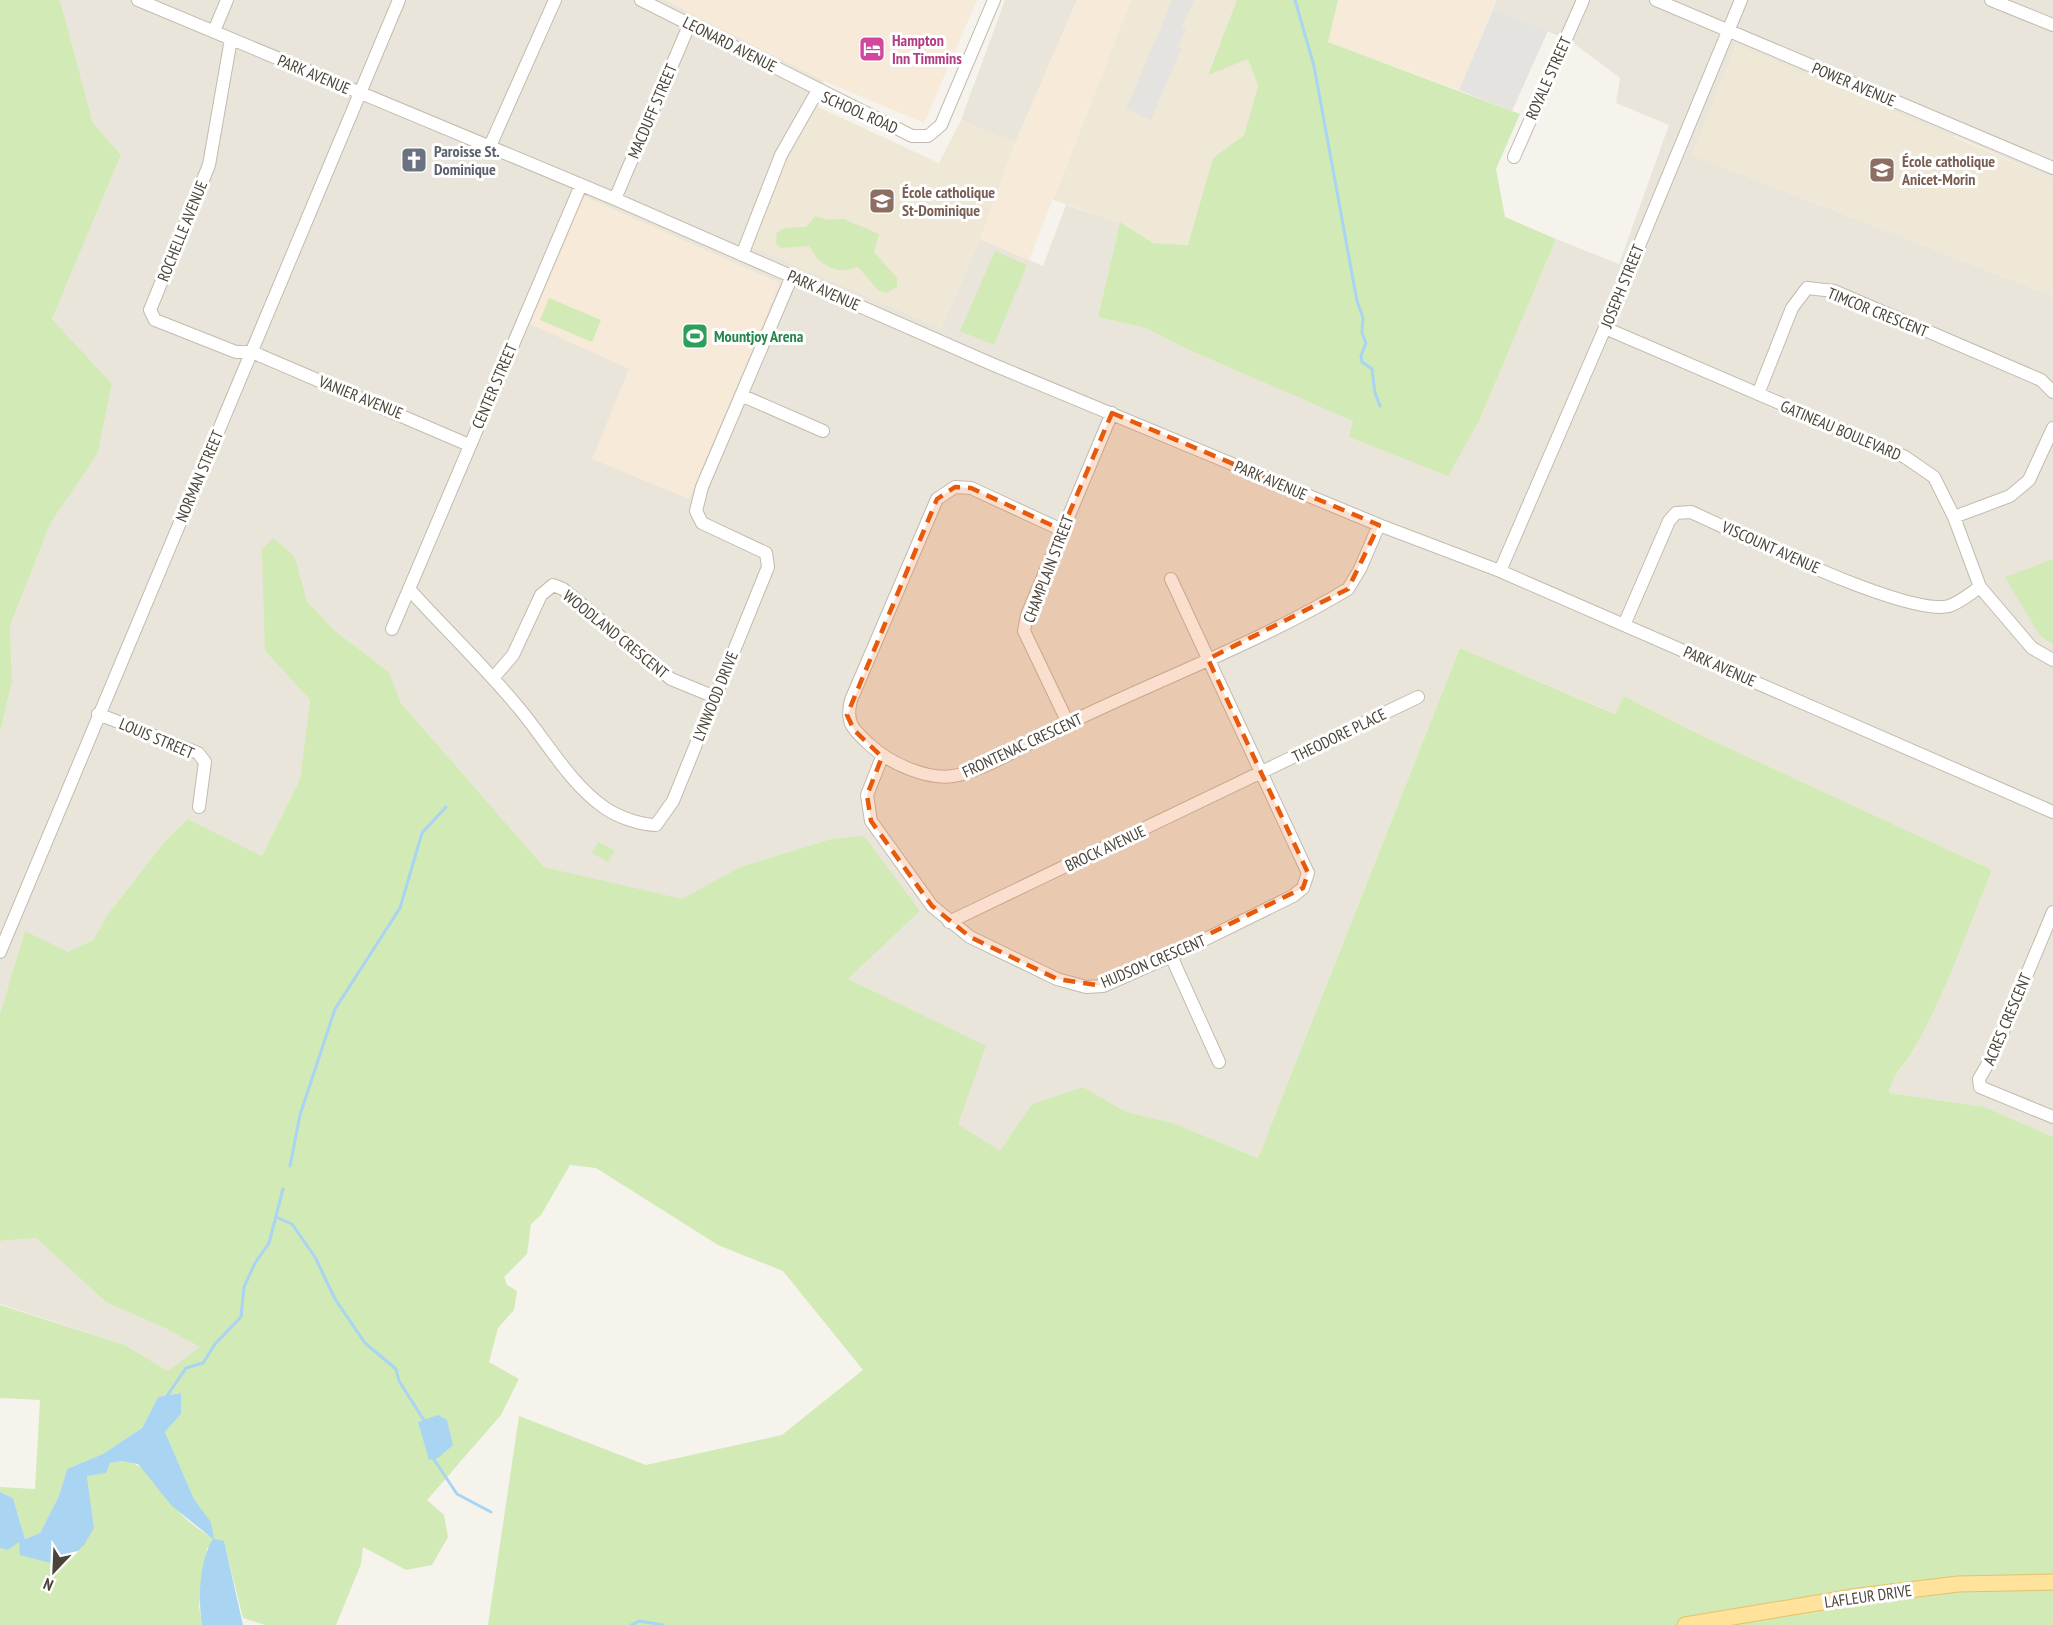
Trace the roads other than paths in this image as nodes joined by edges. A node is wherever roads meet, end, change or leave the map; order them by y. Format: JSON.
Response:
{"nodes":[{"id":1,"x":138,"y":0,"type":"edge"},
{"id":2,"x":227,"y":0,"type":"edge"},
{"id":3,"x":399,"y":0,"type":"edge"},
{"id":4,"x":555,"y":0,"type":"edge"},
{"id":5,"x":641,"y":0,"type":"edge"},
{"id":6,"x":994,"y":0,"type":"edge"},
{"id":7,"x":1583,"y":0,"type":"edge"},
{"id":8,"x":1656,"y":0,"type":"edge"},
{"id":9,"x":1740,"y":0,"type":"edge"},
{"id":10,"x":1990,"y":0,"type":"edge"},
{"id":11,"x":690,"y":23,"type":"junction"},
{"id":12,"x":2053,"y":25,"type":"edge"},
{"id":13,"x":1728,"y":30,"type":"junction"},
{"id":14,"x":214,"y":31,"type":"junction"},
{"id":15,"x":231,"y":39,"type":"junction"},
{"id":16,"x":818,"y":90,"type":"junction"},
{"id":17,"x":359,"y":93,"type":"junction"},
{"id":18,"x":490,"y":146,"type":"junction"},
{"id":19,"x":1514,"y":157,"type":"dead end"},
{"id":20,"x":2053,"y":168,"type":"edge"},
{"id":21,"x":581,"y":184,"type":"junction"},
{"id":22,"x":615,"y":199,"type":"junction"},
{"id":23,"x":741,"y":255,"type":"junction"},
{"id":24,"x":792,"y":276,"type":"junction"},
{"id":25,"x":1605,"y":328,"type":"junction"},
{"id":26,"x":252,"y":352,"type":"junction"},
{"id":27,"x":2053,"y":392,"type":"edge"},
{"id":28,"x":1758,"y":394,"type":"junction"},
{"id":29,"x":743,"y":396,"type":"junction"},
{"id":30,"x":1112,"y":413,"type":"junction"},
{"id":31,"x":2053,"y":428,"type":"edge"},
{"id":32,"x":823,"y":431,"type":"dead end"},
{"id":33,"x":470,"y":445,"type":"junction"},
{"id":34,"x":1954,"y":518,"type":"junction"},
{"id":35,"x":1379,"y":525,"type":"junction"},
{"id":36,"x":1062,"y":530,"type":"junction"},
{"id":37,"x":1500,"y":571,"type":"junction"},
{"id":38,"x":1172,"y":579,"type":"dead end"},
{"id":39,"x":1980,"y":587,"type":"junction"},
{"id":40,"x":409,"y":589,"type":"junction"},
{"id":41,"x":1624,"y":625,"type":"junction"},
{"id":42,"x":392,"y":629,"type":"dead end"},
{"id":43,"x":1208,"y":660,"type":"junction"},
{"id":44,"x":2053,"y":660,"type":"edge"},
{"id":45,"x":494,"y":677,"type":"junction"},
{"id":46,"x":715,"y":697,"type":"junction"},
{"id":47,"x":1418,"y":697,"type":"dead end"},
{"id":48,"x":98,"y":714,"type":"junction"},
{"id":49,"x":1068,"y":723,"type":"junction"},
{"id":50,"x":882,"y":757,"type":"junction"},
{"id":51,"x":1261,"y":774,"type":"junction"},
{"id":52,"x":199,"y":807,"type":"dead end"},
{"id":53,"x":2053,"y":812,"type":"edge"},
{"id":54,"x":2053,"y":912,"type":"edge"},
{"id":55,"x":949,"y":922,"type":"junction"},
{"id":56,"x":0,"y":952,"type":"edge"},
{"id":57,"x":1171,"y":956,"type":"junction"},
{"id":58,"x":1219,"y":1062,"type":"dead end"},
{"id":59,"x":2053,"y":1118,"type":"edge"},
{"id":60,"x":2053,"y":1582,"type":"edge"},
{"id":61,"x":1685,"y":1625,"type":"edge"}],
"edges":[{"from":1,"to":14,"type":"street","name":"PARK AVENUE"},
{"from":2,"to":14,"type":"street"},
{"from":3,"to":17,"type":"street","name":"NORMAN STREET"},
{"from":4,"to":18,"type":"street"},
{"from":5,"to":11,"type":"street","name":"LEONARD AVENUE"},
{"from":6,"to":16,"type":"street","name":"SCHOOL ROAD"},
{"from":7,"to":19,"type":"street","name":"ROYALE STREET"},
{"from":8,"to":13,"type":"street","name":"POWER AVENUE"},
{"from":9,"to":13,"type":"street","name":"JOSEPH STREET"},
{"from":10,"to":12,"type":"street"},
{"from":11,"to":16,"type":"street","name":"LEONARD AVENUE"},
{"from":11,"to":22,"type":"street","name":"MACDUFF STREET"},
{"from":13,"to":20,"type":"street","name":"POWER AVENUE"},
{"from":13,"to":25,"type":"street","name":"JOSEPH STREET"},
{"from":14,"to":15,"type":"street","name":"PARK AVENUE"},
{"from":15,"to":17,"type":"street","name":"PARK AVENUE"},
{"from":15,"to":26,"type":"street","name":"ROCHELLE AVENUE"},
{"from":16,"to":23,"type":"street","name":"SCHOOL ROAD"},
{"from":17,"to":18,"type":"street","name":"PARK AVENUE"},
{"from":17,"to":26,"type":"street","name":"NORMAN STREET"},
{"from":18,"to":21,"type":"street","name":"PARK AVENUE"},
{"from":21,"to":22,"type":"street","name":"PARK AVENUE"},
{"from":21,"to":33,"type":"street","name":"CENTER STREET"},
{"from":22,"to":23,"type":"street","name":"PARK AVENUE"},
{"from":23,"to":24,"type":"street","name":"PARK AVENUE"},
{"from":24,"to":29,"type":"street","name":"LYNWOOD DRIVE"},
{"from":24,"to":30,"type":"street","name":"PARK AVENUE"},
{"from":25,"to":28,"type":"street","name":"GATINEAU BOULEVARD"},
{"from":25,"to":37,"type":"street","name":"JOSEPH STREET"},
{"from":26,"to":33,"type":"street","name":"VANIER AVENUE"},
{"from":26,"to":48,"type":"street","name":"NORMAN STREET"},
{"from":27,"to":28,"type":"street","name":"TIMCOR CRESCENT"},
{"from":28,"to":34,"type":"street","name":"GATINEAU BOULEVARD"},
{"from":29,"to":32,"type":"street"},
{"from":29,"to":46,"type":"street","name":"LYNWOOD DRIVE"},
{"from":30,"to":35,"type":"street","name":"PARK AVENUE"},
{"from":30,"to":36,"type":"street","name":"CHAMPLAIN STREET"},
{"from":31,"to":34,"type":"street"},
{"from":33,"to":40,"type":"street","name":"CENTER STREET"},
{"from":34,"to":39,"type":"street","name":"GATINEAU BOULEVARD"},
{"from":35,"to":37,"type":"street","name":"PARK AVENUE"},
{"from":35,"to":43,"type":"street","name":"FRONTENAC CRESCENT"},
{"from":36,"to":49,"type":"street","name":"CHAMPLAIN STREET"},
{"from":36,"to":50,"type":"street","name":"FRONTENAC CRESCENT"},
{"from":37,"to":41,"type":"street","name":"PARK AVENUE"},
{"from":38,"to":43,"type":"street","name":"HUDSON CRESCENT"},
{"from":39,"to":41,"type":"street","name":"VISCOUNT AVENUE"},
{"from":39,"to":44,"type":"street","name":"GATINEAU BOULEVARD"},
{"from":40,"to":42,"type":"street","name":"CENTER STREET"},
{"from":40,"to":45,"type":"street","name":"LYNWOOD DRIVE"},
{"from":41,"to":53,"type":"street","name":"PARK AVENUE"},
{"from":43,"to":49,"type":"street","name":"FRONTENAC CRESCENT"},
{"from":43,"to":51,"type":"street","name":"HUDSON CRESCENT"},
{"from":45,"to":46,"type":"street","name":"WOODLAND CRESCENT"},
{"from":45,"to":46,"type":"street","name":"LYNWOOD DRIVE"},
{"from":47,"to":51,"type":"street","name":"THEODORE PLACE"},
{"from":48,"to":52,"type":"street","name":"LOUIS STREET"},
{"from":48,"to":56,"type":"street","name":"NORMAN STREET"},
{"from":49,"to":50,"type":"street","name":"FRONTENAC CRESCENT"},
{"from":50,"to":55,"type":"street","name":"HUDSON CRESCENT"},
{"from":51,"to":55,"type":"street","name":"BROCK AVENUE"},
{"from":51,"to":57,"type":"street","name":"HUDSON CRESCENT"},
{"from":54,"to":59,"type":"street","name":"ACRES CRESCENT"},
{"from":55,"to":57,"type":"street","name":"HUDSON CRESCENT"},
{"from":57,"to":58,"type":"street"},
{"from":60,"to":61,"type":"main road","name":"LAFLEUR DRIVE"}]}
